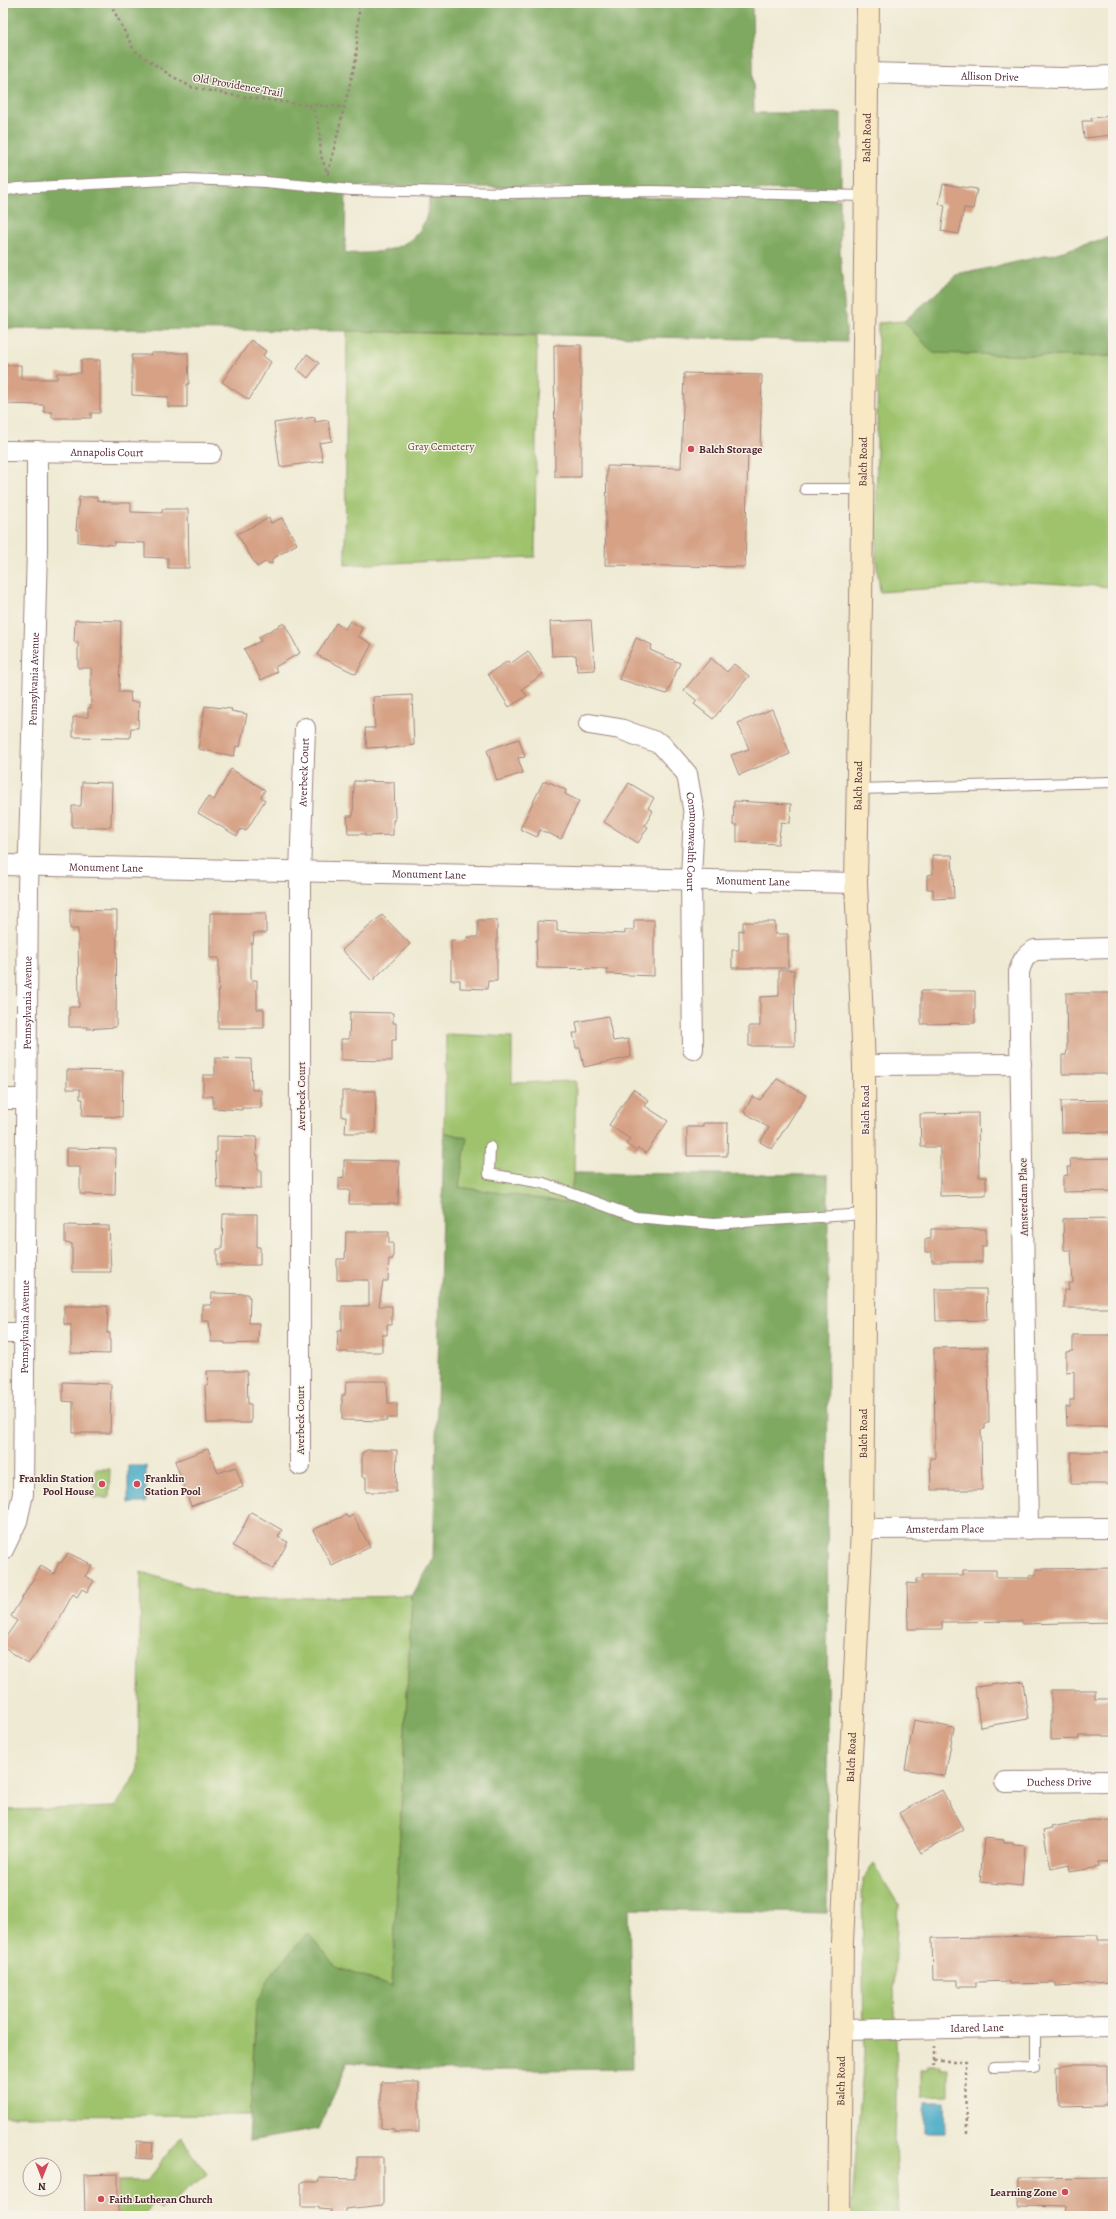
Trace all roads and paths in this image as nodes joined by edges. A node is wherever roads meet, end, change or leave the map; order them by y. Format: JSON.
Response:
{"nodes":[{"id":1,"x":110,"y":3,"type":"edge"},
{"id":2,"x":358,"y":3,"type":"edge"},
{"id":3,"x":868,"y":3,"type":"edge"},
{"id":4,"x":867,"y":73,"type":"junction"},
{"id":5,"x":1113,"y":76,"type":"edge"},
{"id":6,"x":306,"y":105,"type":"junction"},
{"id":7,"x":344,"y":107,"type":"junction"},
{"id":8,"x":3,"y":191,"type":"edge"},
{"id":9,"x":866,"y":196,"type":"junction"},
{"id":10,"x":3,"y":451,"type":"edge"},
{"id":11,"x":37,"y":451,"type":"junction"},
{"id":12,"x":211,"y":453,"type":"dead end"},
{"id":13,"x":805,"y":489,"type":"dead end"},
{"id":14,"x":862,"y":489,"type":"junction"},
{"id":15,"x":589,"y":724,"type":"dead end"},
{"id":16,"x":305,"y":728,"type":"dead end"},
{"id":17,"x":1113,"y":782,"type":"edge"},
{"id":18,"x":858,"y":789,"type":"junction"},
{"id":19,"x":3,"y":865,"type":"edge"},
{"id":20,"x":28,"y":865,"type":"junction"},
{"id":21,"x":300,"y":873,"type":"junction"},
{"id":22,"x":691,"y":879,"type":"junction"},
{"id":23,"x":856,"y":883,"type":"junction"},
{"id":24,"x":1113,"y":948,"type":"edge"},
{"id":25,"x":693,"y":1049,"type":"dead end"},
{"id":26,"x":1021,"y":1064,"type":"junction"},
{"id":27,"x":864,"y":1065,"type":"junction"},
{"id":28,"x":3,"y":1099,"type":"edge"},
{"id":29,"x":25,"y":1099,"type":"junction"},
{"id":30,"x":490,"y":1147,"type":"dead end"},
{"id":31,"x":866,"y":1214,"type":"junction"},
{"id":32,"x":3,"y":1333,"type":"edge"},
{"id":33,"x":24,"y":1333,"type":"junction"},
{"id":34,"x":300,"y":1465,"type":"dead end"},
{"id":35,"x":1113,"y":1528,"type":"edge"},
{"id":36,"x":862,"y":1529,"type":"junction"},
{"id":37,"x":1028,"y":1529,"type":"junction"},
{"id":38,"x":3,"y":1550,"type":"edge"},
{"id":39,"x":1113,"y":1781,"type":"edge"},
{"id":40,"x":1005,"y":1782,"type":"dead end"},
{"id":41,"x":1113,"y":2025,"type":"edge"},
{"id":42,"x":1035,"y":2026,"type":"junction"},
{"id":43,"x":841,"y":2030,"type":"junction"},
{"id":44,"x":934,"y":2042,"type":"dead end"},
{"id":45,"x":934,"y":2061,"type":"junction"},
{"id":46,"x":934,"y":2066,"type":"dead end"},
{"id":47,"x":994,"y":2068,"type":"dead end"},
{"id":48,"x":968,"y":2136,"type":"dead end"},
{"id":49,"x":839,"y":2216,"type":"edge"}],
"edges":[{"from":1,"to":6,"type":"path","name":"Old Providence Trail"},
{"from":2,"to":7,"type":"path"},
{"from":3,"to":4,"type":"street","name":"Balch Road"},
{"from":4,"to":5,"type":"street","name":"Allison Drive"},
{"from":4,"to":9,"type":"street","name":"Balch Road"},
{"from":6,"to":7,"type":"path","name":"Old Providence Trail"},
{"from":6,"to":7,"type":"path"},
{"from":8,"to":9,"type":"lane"},
{"from":9,"to":14,"type":"street","name":"Balch Road"},
{"from":10,"to":11,"type":"street","name":"Annapolis Court"},
{"from":11,"to":12,"type":"street","name":"Annapolis Court"},
{"from":11,"to":20,"type":"street","name":"Pennsylvania Avenue"},
{"from":13,"to":14,"type":"lane"},
{"from":14,"to":18,"type":"street","name":"Balch Road"},
{"from":15,"to":22,"type":"street","name":"Commonwealth Court"},
{"from":16,"to":21,"type":"street","name":"Averbeck Court"},
{"from":17,"to":18,"type":"lane"},
{"from":18,"to":23,"type":"street","name":"Balch Road"},
{"from":19,"to":20,"type":"street","name":"Monument Lane"},
{"from":20,"to":21,"type":"street","name":"Monument Lane"},
{"from":20,"to":29,"type":"street","name":"Pennsylvania Avenue"},
{"from":21,"to":22,"type":"street","name":"Monument Lane"},
{"from":21,"to":34,"type":"street","name":"Averbeck Court"},
{"from":22,"to":23,"type":"street","name":"Monument Lane"},
{"from":22,"to":25,"type":"street","name":"Commonwealth Court"},
{"from":23,"to":27,"type":"street","name":"Balch Road"},
{"from":24,"to":26,"type":"street","name":"Amsterdam Place"},
{"from":26,"to":27,"type":"street"},
{"from":26,"to":37,"type":"street","name":"Amsterdam Place"},
{"from":27,"to":31,"type":"street","name":"Balch Road"},
{"from":28,"to":29,"type":"street"},
{"from":29,"to":33,"type":"street","name":"Pennsylvania Avenue"},
{"from":30,"to":31,"type":"lane"},
{"from":31,"to":36,"type":"street","name":"Balch Road"},
{"from":32,"to":33,"type":"street"},
{"from":33,"to":38,"type":"street","name":"Pennsylvania Avenue"},
{"from":35,"to":37,"type":"street","name":"Amsterdam Place"},
{"from":36,"to":37,"type":"street","name":"Amsterdam Place"},
{"from":36,"to":43,"type":"street","name":"Balch Road"},
{"from":39,"to":40,"type":"street","name":"Duchess Drive"},
{"from":41,"to":42,"type":"street","name":"Idared Lane"},
{"from":42,"to":43,"type":"street","name":"Idared Lane"},
{"from":42,"to":47,"type":"lane"},
{"from":43,"to":49,"type":"street","name":"Balch Road"},
{"from":44,"to":45,"type":"path"},
{"from":45,"to":46,"type":"path"},
{"from":45,"to":48,"type":"path"}]}
